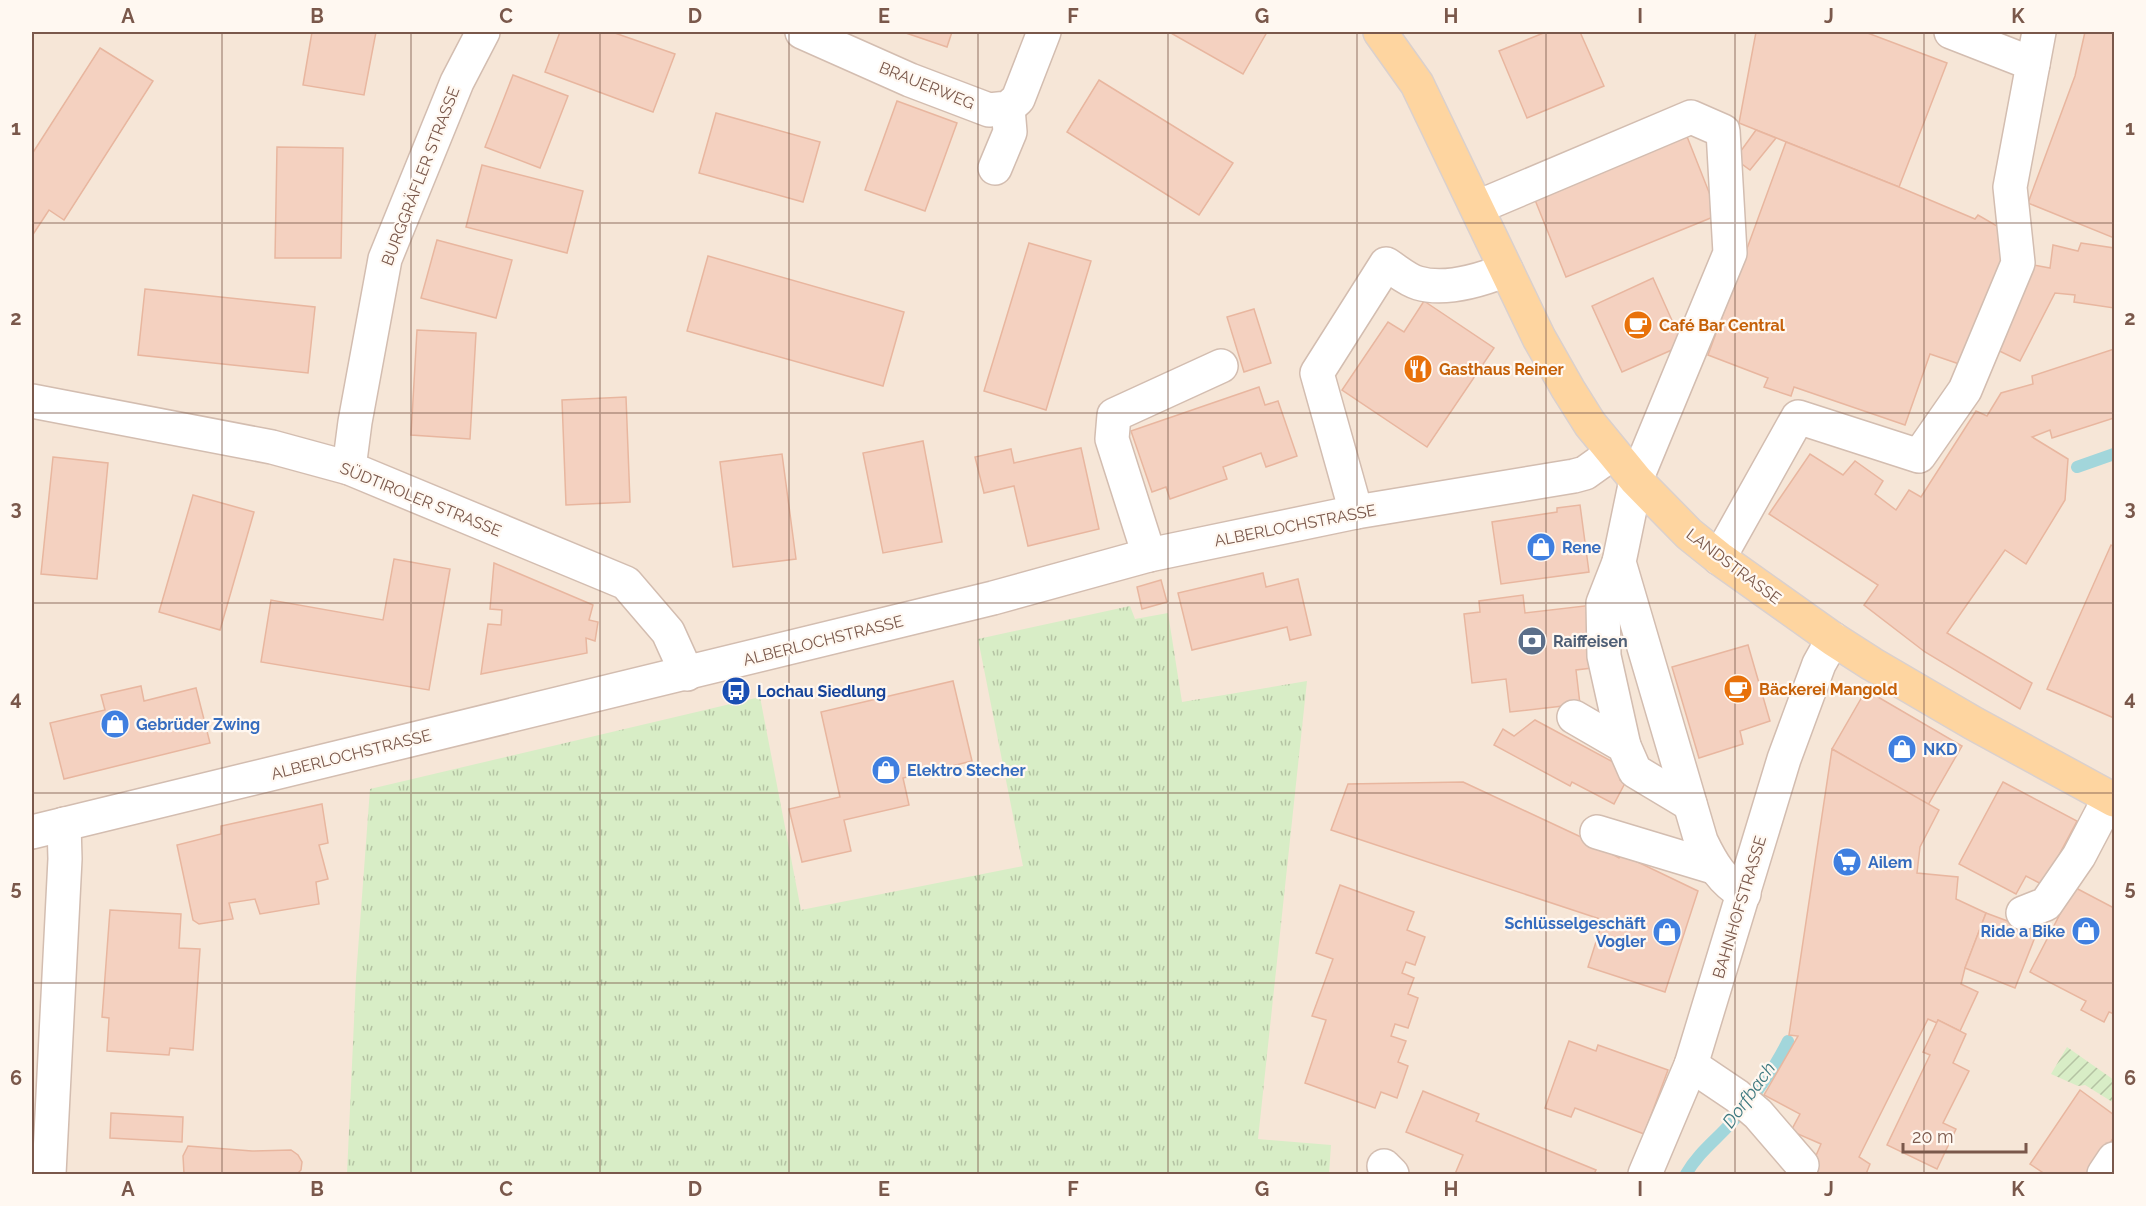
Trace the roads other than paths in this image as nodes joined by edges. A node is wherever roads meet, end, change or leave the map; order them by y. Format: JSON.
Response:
{"nodes":[{"id":1,"x":483,"y":32,"type":"edge"},
{"id":2,"x":802,"y":32,"type":"edge"},
{"id":3,"x":1044,"y":32,"type":"edge"},
{"id":4,"x":1380,"y":32,"type":"edge"},
{"id":5,"x":1952,"y":32,"type":"edge"},
{"id":6,"x":2039,"y":32,"type":"edge"},
{"id":7,"x":2033,"y":64,"type":"junction"},
{"id":8,"x":1008,"y":108,"type":"junction"},
{"id":9,"x":995,"y":168,"type":"dead end"},
{"id":10,"x":1478,"y":207,"type":"junction"},
{"id":11,"x":1506,"y":270,"type":"junction"},
{"id":12,"x":1221,"y":366,"type":"dead end"},
{"id":13,"x":32,"y":401,"type":"edge"},
{"id":14,"x":1613,"y":453,"type":"junction"},
{"id":15,"x":349,"y":468,"type":"junction"},
{"id":16,"x":1636,"y":480,"type":"junction"},
{"id":17,"x":1356,"y":512,"type":"junction"},
{"id":18,"x":1149,"y":555,"type":"junction"},
{"id":19,"x":1719,"y":558,"type":"junction"},
{"id":20,"x":1619,"y":562,"type":"junction"},
{"id":21,"x":1833,"y":639,"type":"junction"},
{"id":22,"x":687,"y":674,"type":"junction"},
{"id":23,"x":1574,"y":717,"type":"dead end"},
{"id":24,"x":1624,"y":746,"type":"junction"},
{"id":25,"x":2112,"y":798,"type":"edge"},
{"id":26,"x":1690,"y":804,"type":"junction"},
{"id":27,"x":64,"y":824,"type":"junction"},
{"id":28,"x":32,"y":832,"type":"edge"},
{"id":29,"x":1597,"y":832,"type":"dead end"},
{"id":30,"x":1713,"y":867,"type":"junction"},
{"id":31,"x":1744,"y":894,"type":"junction"},
{"id":32,"x":2022,"y":914,"type":"dead end"},
{"id":33,"x":1691,"y":1065,"type":"junction"},
{"id":34,"x":2115,"y":1159,"type":"edge"},
{"id":35,"x":1802,"y":1165,"type":"dead end"},
{"id":36,"x":50,"y":1174,"type":"edge"},
{"id":37,"x":1645,"y":1174,"type":"edge"},
{"id":38,"x":2104,"y":1174,"type":"edge"}],
"edges":[{"from":1,"to":15,"type":"street","name":"BURGGRÄFLER STRASSE"},
{"from":2,"to":8,"type":"street","name":"BRAUERWEG"},
{"from":3,"to":8,"type":"street"},
{"from":4,"to":10,"type":"main road","name":"LANDSTRASSE"},
{"from":5,"to":7,"type":"street"},
{"from":6,"to":7,"type":"street"},
{"from":7,"to":19,"type":"street"},
{"from":8,"to":9,"type":"street"},
{"from":10,"to":11,"type":"main road","name":"LANDSTRASSE"},
{"from":10,"to":16,"type":"street"},
{"from":11,"to":14,"type":"main road","name":"LANDSTRASSE"},
{"from":11,"to":17,"type":"street"},
{"from":12,"to":18,"type":"street"},
{"from":13,"to":15,"type":"street","name":"SÜDTIROLER STRASSE"},
{"from":14,"to":16,"type":"main road","name":"LANDSTRASSE"},
{"from":14,"to":17,"type":"street","name":"ALBERLOCHSTRASSE"},
{"from":15,"to":22,"type":"street","name":"SÜDTIROLER STRASSE"},
{"from":16,"to":19,"type":"main road","name":"LANDSTRASSE"},
{"from":16,"to":20,"type":"street"},
{"from":17,"to":18,"type":"street","name":"ALBERLOCHSTRASSE"},
{"from":18,"to":22,"type":"street","name":"ALBERLOCHSTRASSE"},
{"from":19,"to":21,"type":"main road","name":"LANDSTRASSE"},
{"from":20,"to":24,"type":"street"},
{"from":20,"to":26,"type":"street"},
{"from":21,"to":25,"type":"main road","name":"LANDSTRASSE"},
{"from":21,"to":31,"type":"street","name":"BAHNHOFSTRASSE"},
{"from":22,"to":27,"type":"street","name":"ALBERLOCHSTRASSE"},
{"from":23,"to":24,"type":"street"},
{"from":24,"to":26,"type":"street"},
{"from":25,"to":32,"type":"street"},
{"from":26,"to":30,"type":"street"},
{"from":27,"to":28,"type":"street","name":"ALBERLOCHSTRASSE"},
{"from":27,"to":36,"type":"street"},
{"from":29,"to":30,"type":"street"},
{"from":30,"to":31,"type":"street"},
{"from":31,"to":33,"type":"street","name":"BAHNHOFSTRASSE"},
{"from":33,"to":35,"type":"street"},
{"from":33,"to":37,"type":"street","name":"BAHNHOFSTRASSE"},
{"from":34,"to":38,"type":"street"}]}
